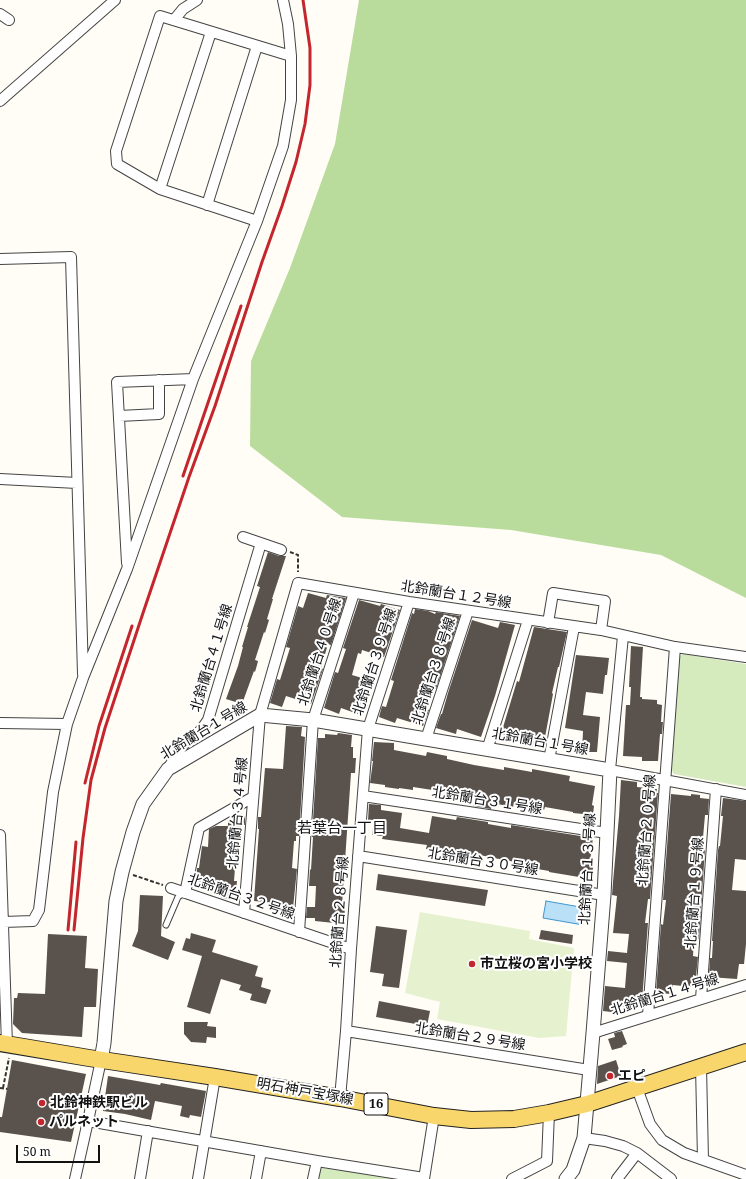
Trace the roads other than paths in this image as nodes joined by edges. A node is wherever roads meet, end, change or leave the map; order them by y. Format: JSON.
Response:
{"nodes":[{"id":1,"x":115,"y":0,"type":"edge"},
{"id":2,"x":198,"y":0,"type":"edge"},
{"id":3,"x":283,"y":0,"type":"edge"},
{"id":4,"x":0,"y":14,"type":"edge"},
{"id":5,"x":9,"y":20,"type":"dead end"},
{"id":6,"x":174,"y":20,"type":"junction"},
{"id":7,"x":211,"y":32,"type":"junction"},
{"id":8,"x":257,"y":46,"type":"junction"},
{"id":9,"x":291,"y":56,"type":"junction"},
{"id":10,"x":0,"y":101,"type":"edge"},
{"id":11,"x":160,"y":189,"type":"junction"},
{"id":12,"x":207,"y":205,"type":"junction"},
{"id":13,"x":257,"y":222,"type":"junction"},
{"id":14,"x":0,"y":259,"type":"edge"},
{"id":15,"x":194,"y":379,"type":"junction"},
{"id":16,"x":159,"y":380,"type":"junction"},
{"id":17,"x":119,"y":416,"type":"junction"},
{"id":18,"x":0,"y":479,"type":"edge"},
{"id":19,"x":77,"y":483,"type":"junction"},
{"id":20,"x":242,"y":536,"type":"dead end"},
{"id":21,"x":261,"y":543,"type":"junction"},
{"id":22,"x":281,"y":550,"type":"road end"},
{"id":23,"x":127,"y":569,"type":"junction"},
{"id":24,"x":354,"y":593,"type":"junction"},
{"id":25,"x":409,"y":602,"type":"junction"},
{"id":26,"x":468,"y":611,"type":"junction"},
{"id":27,"x":528,"y":620,"type":"junction"},
{"id":28,"x":548,"y":623,"type":"junction"},
{"id":29,"x":574,"y":627,"type":"junction"},
{"id":30,"x":601,"y":630,"type":"junction"},
{"id":31,"x":623,"y":636,"type":"junction"},
{"id":32,"x":675,"y":647,"type":"junction"},
{"id":33,"x":746,"y":657,"type":"edge"},
{"id":34,"x":83,"y":678,"type":"junction"},
{"id":35,"x":260,"y":716,"type":"junction"},
{"id":36,"x":313,"y":720,"type":"junction"},
{"id":37,"x":0,"y":723,"type":"edge"},
{"id":38,"x":67,"y":724,"type":"junction"},
{"id":39,"x":368,"y":729,"type":"junction"},
{"id":40,"x":426,"y":739,"type":"junction"},
{"id":41,"x":487,"y":750,"type":"junction"},
{"id":42,"x":549,"y":760,"type":"junction"},
{"id":43,"x":168,"y":769,"type":"junction"},
{"id":44,"x":610,"y":770,"type":"junction"},
{"id":45,"x":665,"y":780,"type":"junction"},
{"id":46,"x":716,"y":789,"type":"junction"},
{"id":47,"x":746,"y":795,"type":"edge"},
{"id":48,"x":363,"y":796,"type":"junction"},
{"id":49,"x":253,"y":797,"type":"junction"},
{"id":50,"x":607,"y":833,"type":"junction"},
{"id":51,"x":0,"y":835,"type":"edge"},
{"id":52,"x":358,"y":856,"type":"junction"},
{"id":53,"x":1,"y":880,"type":"edge"},
{"id":54,"x":171,"y":888,"type":"road end"},
{"id":55,"x":185,"y":893,"type":"junction"},
{"id":56,"x":604,"y":895,"type":"junction"},
{"id":57,"x":244,"y":913,"type":"junction"},
{"id":58,"x":3,"y":922,"type":"junction"},
{"id":59,"x":166,"y":925,"type":"dead end"},
{"id":60,"x":299,"y":932,"type":"junction"},
{"id":61,"x":2,"y":940,"type":"edge"},
{"id":62,"x":351,"y":949,"type":"junction"},
{"id":63,"x":746,"y":985,"type":"edge"},
{"id":64,"x":701,"y":999,"type":"junction"},
{"id":65,"x":648,"y":1015,"type":"junction"},
{"id":66,"x":346,"y":1031,"type":"junction"},
{"id":67,"x":593,"y":1033,"type":"junction"},
{"id":68,"x":6,"y":1048,"type":"edge"},
{"id":69,"x":746,"y":1052,"type":"edge"},
{"id":70,"x":101,"y":1060,"type":"junction"},
{"id":71,"x":701,"y":1066,"type":"junction"},
{"id":72,"x":590,"y":1070,"type":"junction"},
{"id":73,"x":215,"y":1077,"type":"junction"},
{"id":74,"x":637,"y":1088,"type":"junction"},
{"id":75,"x":340,"y":1098,"type":"junction"},
{"id":76,"x":587,"y":1104,"type":"junction"},
{"id":77,"x":549,"y":1113,"type":"junction"},
{"id":78,"x":434,"y":1116,"type":"junction"},
{"id":79,"x":88,"y":1121,"type":"junction"},
{"id":80,"x":148,"y":1131,"type":"junction"},
{"id":81,"x":584,"y":1138,"type":"junction"},
{"id":82,"x":205,"y":1141,"type":"junction"},
{"id":83,"x":261,"y":1151,"type":"junction"},
{"id":84,"x":636,"y":1153,"type":"junction"},
{"id":85,"x":703,"y":1160,"type":"junction"},
{"id":86,"x":316,"y":1161,"type":"junction"},
{"id":87,"x":746,"y":1175,"type":"edge"},
{"id":88,"x":75,"y":1179,"type":"edge"},
{"id":89,"x":140,"y":1179,"type":"edge"},
{"id":90,"x":198,"y":1179,"type":"edge"},
{"id":91,"x":256,"y":1179,"type":"edge"},
{"id":92,"x":313,"y":1179,"type":"edge"},
{"id":93,"x":424,"y":1179,"type":"edge"},
{"id":94,"x":512,"y":1179,"type":"edge"},
{"id":95,"x":566,"y":1179,"type":"edge"},
{"id":96,"x":617,"y":1179,"type":"edge"},
{"id":97,"x":671,"y":1179,"type":"edge"}],
"edges":[{"from":1,"to":10,"type":"street"},
{"from":2,"to":6,"type":"street"},
{"from":3,"to":9,"type":"street"},
{"from":4,"to":5,"type":"street"},
{"from":6,"to":7,"type":"street"},
{"from":6,"to":11,"type":"street"},
{"from":7,"to":8,"type":"street"},
{"from":7,"to":11,"type":"street"},
{"from":8,"to":9,"type":"street"},
{"from":8,"to":12,"type":"street"},
{"from":9,"to":13,"type":"street"},
{"from":11,"to":12,"type":"street"},
{"from":12,"to":13,"type":"street"},
{"from":13,"to":15,"type":"street"},
{"from":14,"to":19,"type":"street"},
{"from":15,"to":16,"type":"street"},
{"from":15,"to":23,"type":"street"},
{"from":16,"to":17,"type":"street"},
{"from":16,"to":17,"type":"street"},
{"from":17,"to":23,"type":"street"},
{"from":18,"to":19,"type":"street"},
{"from":19,"to":34,"type":"street"},
{"from":20,"to":21,"type":"street"},
{"from":21,"to":22,"type":"street"},
{"from":21,"to":43,"type":"street","name":"北鈴蘭台４１号線"},
{"from":23,"to":34,"type":"street"},
{"from":24,"to":25,"type":"street","name":"北鈴蘭台１２号線"},
{"from":24,"to":35,"type":"street","name":"北鈴蘭台１２号線"},
{"from":24,"to":36,"type":"street","name":"北鈴蘭台４０号線"},
{"from":25,"to":26,"type":"street","name":"北鈴蘭台１２号線"},
{"from":25,"to":39,"type":"street","name":"北鈴蘭台３９号線"},
{"from":26,"to":27,"type":"street","name":"北鈴蘭台１２号線"},
{"from":26,"to":40,"type":"street","name":"北鈴蘭台３８号線"},
{"from":27,"to":28,"type":"street","name":"北鈴蘭台１２号線"},
{"from":27,"to":41,"type":"street"},
{"from":28,"to":29,"type":"street","name":"北鈴蘭台１２号線"},
{"from":28,"to":30,"type":"street"},
{"from":29,"to":30,"type":"street","name":"北鈴蘭台１２号線"},
{"from":29,"to":42,"type":"street"},
{"from":30,"to":31,"type":"street","name":"北鈴蘭台１２号線"},
{"from":31,"to":32,"type":"street","name":"北鈴蘭台１２号線"},
{"from":31,"to":44,"type":"street","name":"北鈴蘭台１３号線"},
{"from":32,"to":33,"type":"street","name":"北鈴蘭台１２号線"},
{"from":32,"to":45,"type":"street","name":"北鈴蘭台２０号線"},
{"from":34,"to":38,"type":"street"},
{"from":35,"to":36,"type":"street","name":"北鈴蘭台１号線"},
{"from":35,"to":43,"type":"street","name":"北鈴蘭台１号線"},
{"from":35,"to":49,"type":"street","name":"北鈴蘭台３４号線"},
{"from":36,"to":39,"type":"street","name":"北鈴蘭台１号線"},
{"from":36,"to":60,"type":"street","name":"北鈴蘭台４０号線"},
{"from":37,"to":38,"type":"street"},
{"from":38,"to":58,"type":"street"},
{"from":39,"to":40,"type":"street","name":"北鈴蘭台１号線"},
{"from":39,"to":48,"type":"street","name":"北鈴蘭台２８号線"},
{"from":40,"to":41,"type":"street","name":"北鈴蘭台１号線"},
{"from":41,"to":42,"type":"street","name":"北鈴蘭台１号線"},
{"from":42,"to":44,"type":"street","name":"北鈴蘭台１号線"},
{"from":43,"to":70,"type":"street","name":"北鈴蘭台１号線"},
{"from":44,"to":45,"type":"street","name":"北鈴蘭台１号線"},
{"from":44,"to":50,"type":"street","name":"北鈴蘭台１３号線"},
{"from":45,"to":46,"type":"street","name":"北鈴蘭台１号線"},
{"from":45,"to":65,"type":"street","name":"北鈴蘭台２０号線"},
{"from":46,"to":47,"type":"street","name":"北鈴蘭台１号線"},
{"from":46,"to":64,"type":"street","name":"北鈴蘭台１９号線"},
{"from":48,"to":50,"type":"street","name":"北鈴蘭台３１号線"},
{"from":48,"to":52,"type":"street","name":"北鈴蘭台２８号線"},
{"from":49,"to":55,"type":"street"},
{"from":49,"to":57,"type":"street","name":"北鈴蘭台３４号線"},
{"from":50,"to":56,"type":"street","name":"北鈴蘭台１３号線"},
{"from":51,"to":53,"type":"street"},
{"from":52,"to":56,"type":"street","name":"北鈴蘭台３０号線"},
{"from":52,"to":62,"type":"street","name":"北鈴蘭台２８号線"},
{"from":53,"to":58,"type":"street"},
{"from":54,"to":55,"type":"street","name":"北鈴蘭台３２号線"},
{"from":55,"to":57,"type":"street","name":"北鈴蘭台３２号線"},
{"from":55,"to":59,"type":"lane"},
{"from":56,"to":67,"type":"street","name":"北鈴蘭台１３号線"},
{"from":57,"to":60,"type":"street","name":"北鈴蘭台３２号線"},
{"from":58,"to":61,"type":"street"},
{"from":60,"to":62,"type":"street","name":"北鈴蘭台３２号線"},
{"from":61,"to":68,"type":"street"},
{"from":62,"to":66,"type":"street","name":"北鈴蘭台２８号線"},
{"from":63,"to":64,"type":"street","name":"北鈴蘭台１４号線"},
{"from":64,"to":65,"type":"street","name":"北鈴蘭台１４号線"},
{"from":65,"to":67,"type":"street","name":"北鈴蘭台１４号線"},
{"from":66,"to":72,"type":"street","name":"北鈴蘭台２９号線"},
{"from":66,"to":75,"type":"street","name":"北鈴蘭台２８号線"},
{"from":67,"to":72,"type":"street","name":"北鈴蘭台１３号線"},
{"from":68,"to":70,"type":"main road","name":"明石神戸宝塚線","number":"16"},
{"from":69,"to":71,"type":"main road","name":"明石神戸宝塚線","number":"16"},
{"from":70,"to":73,"type":"main road","name":"明石神戸宝塚線","number":"16"},
{"from":70,"to":79,"type":"street","name":"北鈴蘭台１号線"},
{"from":71,"to":74,"type":"main road","name":"明石神戸宝塚線","number":"16"},
{"from":71,"to":85,"type":"street"},
{"from":72,"to":76,"type":"street","name":"北鈴蘭台１３号線"},
{"from":73,"to":75,"type":"main road","name":"明石神戸宝塚線","number":"16"},
{"from":73,"to":82,"type":"street"},
{"from":74,"to":76,"type":"main road","name":"明石神戸宝塚線","number":"16"},
{"from":74,"to":85,"type":"street"},
{"from":75,"to":78,"type":"main road","name":"明石神戸宝塚線","number":"16"},
{"from":76,"to":77,"type":"main road","name":"明石神戸宝塚線","number":"16"},
{"from":76,"to":81,"type":"street","name":"北鈴蘭台１３号線"},
{"from":77,"to":78,"type":"main road","name":"明石神戸宝塚線","number":"16"},
{"from":77,"to":94,"type":"street"},
{"from":78,"to":93,"type":"street"},
{"from":79,"to":80,"type":"street"},
{"from":79,"to":88,"type":"street","name":"北鈴蘭台１号線"},
{"from":80,"to":82,"type":"street"},
{"from":80,"to":89,"type":"street"},
{"from":81,"to":84,"type":"street"},
{"from":81,"to":95,"type":"street","name":"北鈴蘭台１３号線"},
{"from":82,"to":83,"type":"street"},
{"from":82,"to":90,"type":"street"},
{"from":83,"to":86,"type":"street"},
{"from":83,"to":91,"type":"street"},
{"from":84,"to":96,"type":"street"},
{"from":84,"to":97,"type":"street"},
{"from":85,"to":87,"type":"street"},
{"from":86,"to":92,"type":"street"},
{"from":86,"to":93,"type":"street"}]}
